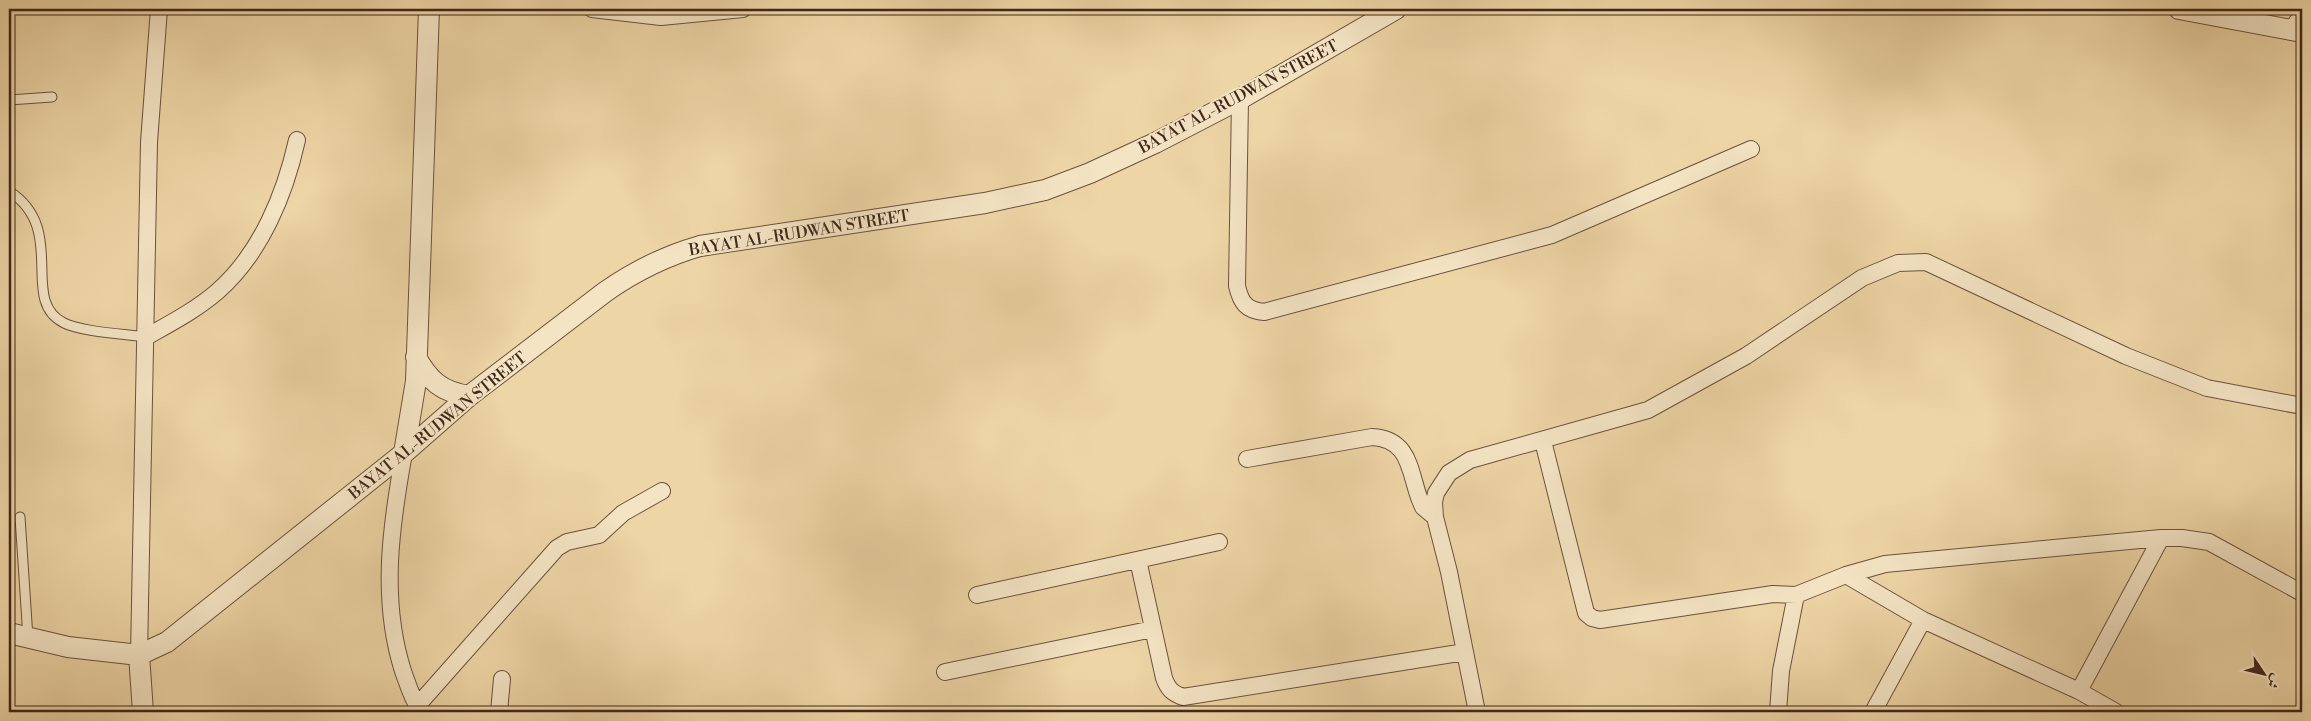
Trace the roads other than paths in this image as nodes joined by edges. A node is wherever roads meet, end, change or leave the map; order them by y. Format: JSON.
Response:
{"nodes":[{"id":1,"x":159,"y":9,"type":"edge"},
{"id":2,"x":429,"y":9,"type":"edge"},
{"id":3,"x":592,"y":9,"type":"edge"},
{"id":4,"x":743,"y":9,"type":"edge"},
{"id":5,"x":1396,"y":9,"type":"edge"},
{"id":6,"x":2179,"y":9,"type":"edge"},
{"id":7,"x":661,"y":13,"type":"edge"},
{"id":8,"x":2298,"y":25,"type":"edge"},
{"id":9,"x":52,"y":97,"type":"dead end"},
{"id":10,"x":1240,"y":99,"type":"junction"},
{"id":11,"x":9,"y":100,"type":"edge"},
{"id":12,"x":298,"y":140,"type":"dead end"},
{"id":13,"x":1751,"y":149,"type":"dead end"},
{"id":14,"x":9,"y":191,"type":"edge"},
{"id":15,"x":146,"y":337,"type":"junction"},
{"id":16,"x":416,"y":358,"type":"junction"},
{"id":17,"x":468,"y":396,"type":"junction"},
{"id":18,"x":2302,"y":406,"type":"edge"},
{"id":19,"x":1543,"y":441,"type":"junction"},
{"id":20,"x":404,"y":452,"type":"junction"},
{"id":21,"x":1247,"y":459,"type":"dead end"},
{"id":22,"x":662,"y":491,"type":"dead end"},
{"id":23,"x":1435,"y":517,"type":"junction"},
{"id":24,"x":20,"y":518,"type":"dead end"},
{"id":25,"x":2161,"y":538,"type":"junction"},
{"id":26,"x":1219,"y":542,"type":"dead end"},
{"id":27,"x":1138,"y":560,"type":"junction"},
{"id":28,"x":1846,"y":575,"type":"junction"},
{"id":29,"x":2302,"y":593,"type":"edge"},
{"id":30,"x":1796,"y":594,"type":"junction"},
{"id":31,"x":977,"y":595,"type":"dead end"},
{"id":32,"x":1923,"y":620,"type":"junction"},
{"id":33,"x":1153,"y":629,"type":"junction"},
{"id":34,"x":9,"y":633,"type":"edge"},
{"id":35,"x":28,"y":639,"type":"junction"},
{"id":36,"x":1465,"y":652,"type":"junction"},
{"id":37,"x":139,"y":655,"type":"junction"},
{"id":38,"x":945,"y":672,"type":"dead end"},
{"id":39,"x":502,"y":679,"type":"dead end"},
{"id":40,"x":2079,"y":691,"type":"junction"},
{"id":41,"x":419,"y":709,"type":"edge"},
{"id":42,"x":143,"y":712,"type":"edge"},
{"id":43,"x":499,"y":712,"type":"edge"},
{"id":44,"x":1477,"y":712,"type":"edge"},
{"id":45,"x":1778,"y":712,"type":"edge"},
{"id":46,"x":1873,"y":712,"type":"edge"},
{"id":47,"x":2116,"y":712,"type":"edge"}],
"edges":[{"from":1,"to":15,"type":"street"},
{"from":2,"to":16,"type":"street"},
{"from":3,"to":7,"type":"street"},
{"from":4,"to":7,"type":"street"},
{"from":5,"to":10,"type":"street","name":"BAYAT AL-RUDWAN STREET"},
{"from":6,"to":8,"type":"street"},
{"from":9,"to":11,"type":"lane"},
{"from":10,"to":13,"type":"street"},
{"from":10,"to":17,"type":"street","name":"BAYAT AL-RUDWAN STREET"},
{"from":12,"to":15,"type":"street"},
{"from":14,"to":15,"type":"lane"},
{"from":15,"to":37,"type":"street"},
{"from":16,"to":17,"type":"street"},
{"from":16,"to":20,"type":"street"},
{"from":17,"to":20,"type":"street","name":"BAYAT AL-RUDWAN STREET"},
{"from":18,"to":19,"type":"street"},
{"from":19,"to":23,"type":"street"},
{"from":19,"to":30,"type":"street"},
{"from":20,"to":37,"type":"street","name":"BAYAT AL-RUDWAN STREET"},
{"from":20,"to":41,"type":"street"},
{"from":21,"to":23,"type":"street"},
{"from":22,"to":41,"type":"street"},
{"from":23,"to":36,"type":"street"},
{"from":24,"to":35,"type":"lane"},
{"from":25,"to":28,"type":"street"},
{"from":25,"to":29,"type":"street"},
{"from":25,"to":40,"type":"street"},
{"from":26,"to":27,"type":"street"},
{"from":27,"to":31,"type":"street"},
{"from":27,"to":33,"type":"street"},
{"from":28,"to":30,"type":"street"},
{"from":28,"to":32,"type":"street"},
{"from":30,"to":45,"type":"street"},
{"from":32,"to":40,"type":"street"},
{"from":32,"to":46,"type":"street"},
{"from":33,"to":36,"type":"street"},
{"from":33,"to":38,"type":"street"},
{"from":34,"to":35,"type":"street"},
{"from":35,"to":37,"type":"street"},
{"from":36,"to":44,"type":"street"},
{"from":37,"to":42,"type":"street"},
{"from":39,"to":43,"type":"street"},
{"from":40,"to":47,"type":"street"}]}
